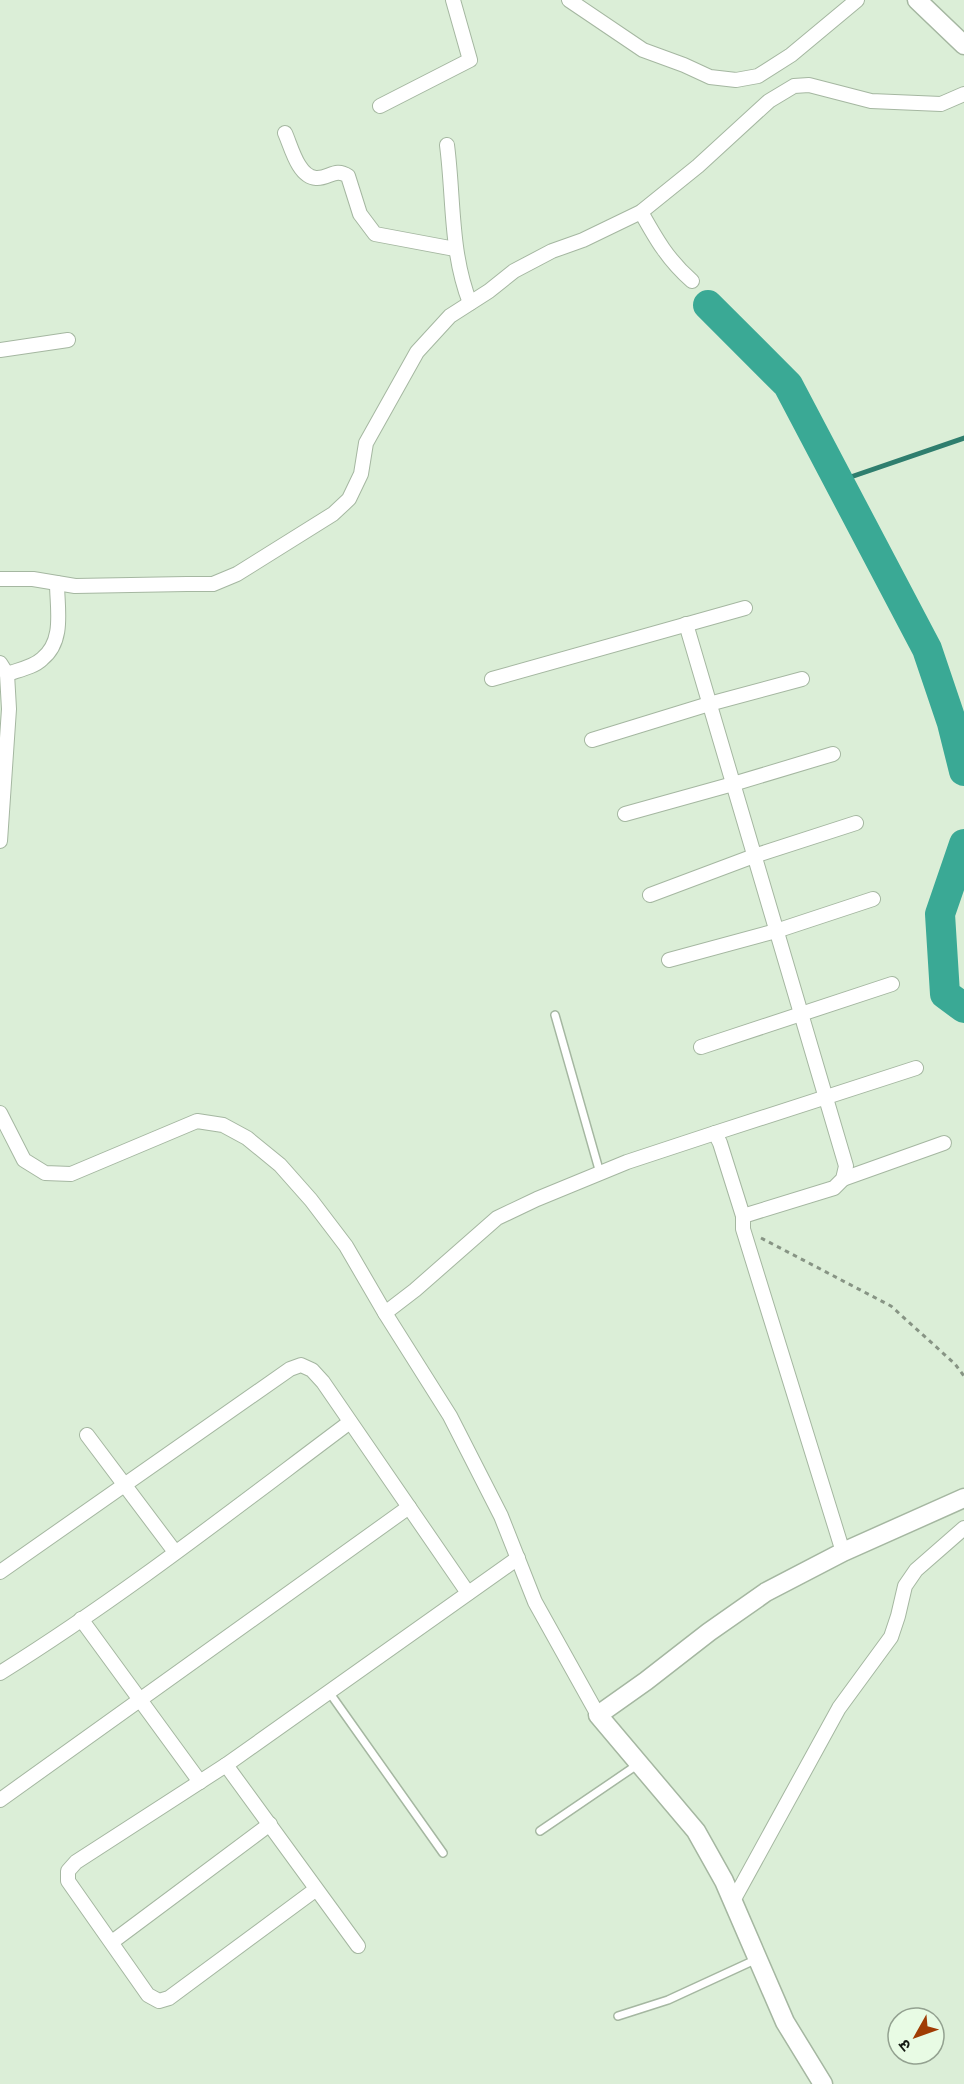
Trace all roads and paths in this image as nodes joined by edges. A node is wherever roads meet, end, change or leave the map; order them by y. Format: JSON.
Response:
{"nodes":[{"id":1,"x":453,"y":0,"type":"edge"},
{"id":2,"x":569,"y":0,"type":"edge"},
{"id":3,"x":857,"y":0,"type":"edge"},
{"id":4,"x":917,"y":0,"type":"edge"},
{"id":5,"x":964,"y":45,"type":"edge"},
{"id":6,"x":964,"y":94,"type":"edge"},
{"id":7,"x":380,"y":106,"type":"dead end"},
{"id":8,"x":285,"y":133,"type":"dead end"},
{"id":9,"x":447,"y":145,"type":"dead end"},
{"id":10,"x":641,"y":212,"type":"junction"},
{"id":11,"x":455,"y":249,"type":"junction"},
{"id":12,"x":692,"y":281,"type":"dead end"},
{"id":13,"x":470,"y":303,"type":"junction"},
{"id":14,"x":68,"y":340,"type":"dead end"},
{"id":15,"x":0,"y":350,"type":"edge"},
{"id":16,"x":0,"y":579,"type":"edge"},
{"id":17,"x":57,"y":583,"type":"junction"},
{"id":18,"x":745,"y":608,"type":"dead end"},
{"id":19,"x":686,"y":624,"type":"junction"},
{"id":20,"x":3,"y":668,"type":"edge"},
{"id":21,"x":492,"y":679,"type":"dead end"},
{"id":22,"x":802,"y":679,"type":"dead end"},
{"id":23,"x":709,"y":704,"type":"junction"},
{"id":24,"x":592,"y":740,"type":"dead end"},
{"id":25,"x":833,"y":754,"type":"dead end"},
{"id":26,"x":733,"y":784,"type":"junction"},
{"id":27,"x":624,"y":814,"type":"dead end"},
{"id":28,"x":856,"y":823,"type":"dead end"},
{"id":29,"x":0,"y":841,"type":"edge"},
{"id":30,"x":754,"y":856,"type":"junction"},
{"id":31,"x":650,"y":895,"type":"dead end"},
{"id":32,"x":873,"y":899,"type":"dead end"},
{"id":33,"x":776,"y":931,"type":"junction"},
{"id":34,"x":669,"y":960,"type":"dead end"},
{"id":35,"x":892,"y":984,"type":"dead end"},
{"id":36,"x":801,"y":1014,"type":"junction"},
{"id":37,"x":555,"y":1015,"type":"dead end"},
{"id":38,"x":701,"y":1047,"type":"dead end"},
{"id":39,"x":916,"y":1068,"type":"dead end"},
{"id":40,"x":825,"y":1097,"type":"junction"},
{"id":41,"x":0,"y":1113,"type":"edge"},
{"id":42,"x":715,"y":1133,"type":"junction"},
{"id":43,"x":944,"y":1143,"type":"dead end"},
{"id":44,"x":600,"y":1173,"type":"junction"},
{"id":45,"x":843,"y":1179,"type":"junction"},
{"id":46,"x":743,"y":1222,"type":"junction"},
{"id":47,"x":385,"y":1313,"type":"junction"},
{"id":48,"x":964,"y":1376,"type":"edge"},
{"id":49,"x":350,"y":1422,"type":"junction"},
{"id":50,"x":87,"y":1435,"type":"dead end"},
{"id":51,"x":124,"y":1484,"type":"junction"},
{"id":52,"x":964,"y":1498,"type":"edge"},
{"id":53,"x":409,"y":1507,"type":"junction"},
{"id":54,"x":964,"y":1528,"type":"edge"},
{"id":55,"x":175,"y":1552,"type":"junction"},
{"id":56,"x":843,"y":1552,"type":"junction"},
{"id":57,"x":518,"y":1558,"type":"junction"},
{"id":58,"x":0,"y":1572,"type":"edge"},
{"id":59,"x":468,"y":1593,"type":"junction"},
{"id":60,"x":81,"y":1619,"type":"junction"},
{"id":61,"x":0,"y":1673,"type":"edge"},
{"id":62,"x":329,"y":1692,"type":"junction"},
{"id":63,"x":141,"y":1699,"type":"junction"},
{"id":64,"x":598,"y":1715,"type":"junction"},
{"id":65,"x":639,"y":1764,"type":"junction"},
{"id":66,"x":226,"y":1765,"type":"junction"},
{"id":67,"x":200,"y":1782,"type":"junction"},
{"id":68,"x":0,"y":1800,"type":"edge"},
{"id":69,"x":270,"y":1824,"type":"junction"},
{"id":70,"x":540,"y":1831,"type":"dead end"},
{"id":71,"x":443,"y":1853,"type":"dead end"},
{"id":72,"x":315,"y":1890,"type":"junction"},
{"id":73,"x":733,"y":1901,"type":"junction"},
{"id":74,"x":112,"y":1942,"type":"junction"},
{"id":75,"x":358,"y":1947,"type":"dead end"},
{"id":76,"x":758,"y":1959,"type":"junction"},
{"id":77,"x":618,"y":2016,"type":"dead end"},
{"id":78,"x":823,"y":2084,"type":"edge"}],
"edges":[{"from":1,"to":7,"type":"street"},
{"from":2,"to":3,"type":"street"},
{"from":4,"to":5,"type":"street"},
{"from":6,"to":10,"type":"street"},
{"from":8,"to":11,"type":"street"},
{"from":9,"to":11,"type":"street"},
{"from":10,"to":12,"type":"street"},
{"from":10,"to":13,"type":"street"},
{"from":11,"to":13,"type":"street"},
{"from":13,"to":17,"type":"street"},
{"from":14,"to":15,"type":"street"},
{"from":16,"to":17,"type":"street"},
{"from":17,"to":20,"type":"street"},
{"from":18,"to":19,"type":"street"},
{"from":19,"to":21,"type":"street"},
{"from":19,"to":23,"type":"street"},
{"from":20,"to":29,"type":"street"},
{"from":22,"to":23,"type":"street"},
{"from":23,"to":24,"type":"street"},
{"from":23,"to":26,"type":"street"},
{"from":25,"to":26,"type":"street"},
{"from":26,"to":27,"type":"street"},
{"from":26,"to":30,"type":"street"},
{"from":28,"to":30,"type":"street"},
{"from":30,"to":31,"type":"street"},
{"from":30,"to":33,"type":"street"},
{"from":32,"to":33,"type":"street"},
{"from":33,"to":34,"type":"street"},
{"from":33,"to":36,"type":"street"},
{"from":35,"to":36,"type":"street"},
{"from":36,"to":38,"type":"street"},
{"from":36,"to":40,"type":"street"},
{"from":37,"to":44,"type":"lane"},
{"from":39,"to":40,"type":"street"},
{"from":40,"to":42,"type":"street"},
{"from":40,"to":45,"type":"street"},
{"from":41,"to":47,"type":"street"},
{"from":42,"to":44,"type":"street"},
{"from":42,"to":46,"type":"street"},
{"from":43,"to":45,"type":"street"},
{"from":44,"to":47,"type":"street"},
{"from":45,"to":46,"type":"street"},
{"from":46,"to":48,"type":"path"},
{"from":46,"to":56,"type":"street"},
{"from":47,"to":57,"type":"street"},
{"from":49,"to":51,"type":"street"},
{"from":49,"to":53,"type":"street"},
{"from":49,"to":55,"type":"street"},
{"from":50,"to":51,"type":"street"},
{"from":51,"to":55,"type":"street"},
{"from":51,"to":58,"type":"street"},
{"from":52,"to":56,"type":"street"},
{"from":53,"to":59,"type":"street"},
{"from":53,"to":63,"type":"street"},
{"from":54,"to":73,"type":"street"},
{"from":55,"to":60,"type":"street"},
{"from":56,"to":64,"type":"street"},
{"from":57,"to":59,"type":"street"},
{"from":57,"to":64,"type":"street"},
{"from":59,"to":62,"type":"street"},
{"from":60,"to":61,"type":"street"},
{"from":60,"to":63,"type":"street"},
{"from":62,"to":66,"type":"street"},
{"from":62,"to":71,"type":"lane"},
{"from":63,"to":67,"type":"street"},
{"from":63,"to":68,"type":"street"},
{"from":64,"to":65,"type":"street"},
{"from":65,"to":70,"type":"lane"},
{"from":65,"to":73,"type":"street"},
{"from":66,"to":67,"type":"street"},
{"from":66,"to":69,"type":"street"},
{"from":67,"to":74,"type":"street"},
{"from":69,"to":72,"type":"street"},
{"from":69,"to":74,"type":"street"},
{"from":72,"to":74,"type":"street"},
{"from":72,"to":75,"type":"street"},
{"from":73,"to":76,"type":"street"},
{"from":76,"to":77,"type":"lane"},
{"from":76,"to":78,"type":"street"}]}
